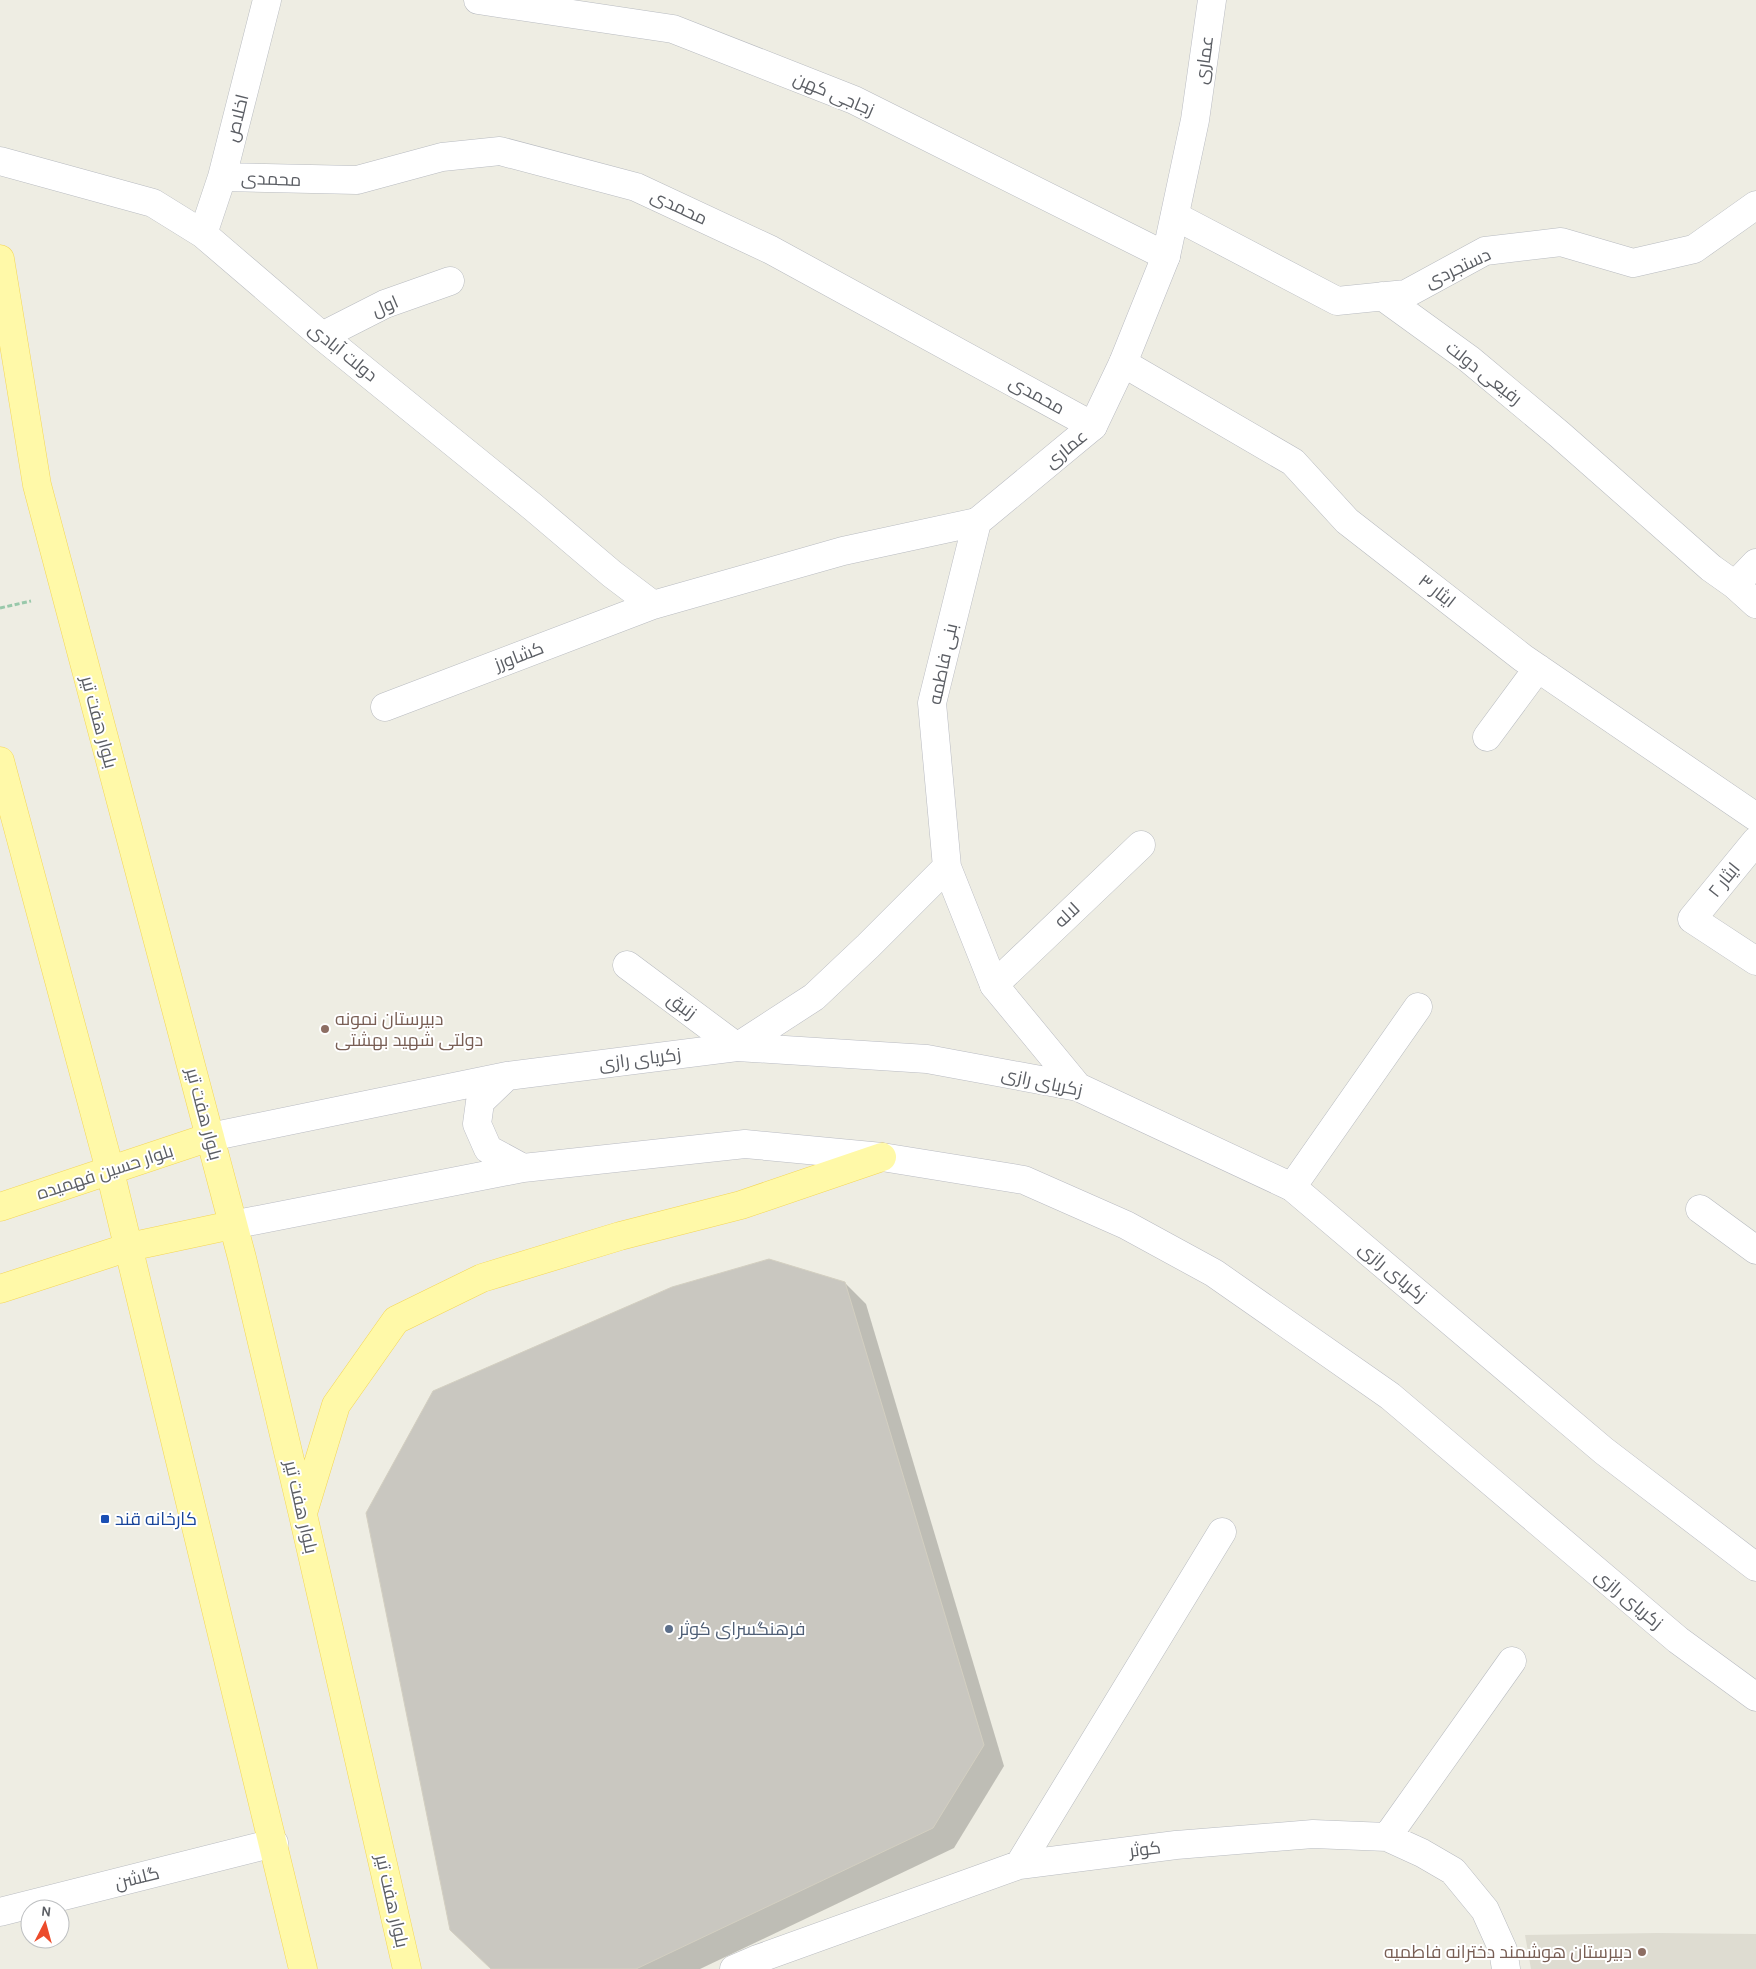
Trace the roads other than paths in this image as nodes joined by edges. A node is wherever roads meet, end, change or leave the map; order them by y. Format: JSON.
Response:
{"nodes":[{"id":1,"x":267,"y":0,"type":"edge"},
{"id":2,"x":478,"y":0,"type":"edge"},
{"id":3,"x":1212,"y":0,"type":"edge"},
{"id":4,"x":0,"y":161,"type":"edge"},
{"id":5,"x":222,"y":177,"type":"junction"},
{"id":6,"x":1756,"y":205,"type":"edge"},
{"id":7,"x":1175,"y":216,"type":"junction"},
{"id":8,"x":203,"y":234,"type":"junction"},
{"id":9,"x":1166,"y":256,"type":"junction"},
{"id":10,"x":0,"y":259,"type":"edge"},
{"id":11,"x":450,"y":281,"type":"dead end"},
{"id":12,"x":1382,"y":296,"type":"junction"},
{"id":13,"x":322,"y":336,"type":"junction"},
{"id":14,"x":1123,"y":362,"type":"junction"},
{"id":15,"x":1093,"y":426,"type":"junction"},
{"id":16,"x":977,"y":522,"type":"junction"},
{"id":17,"x":1756,"y":563,"type":"edge"},
{"id":18,"x":1735,"y":585,"type":"junction"},
{"id":19,"x":1756,"y":604,"type":"edge"},
{"id":20,"x":653,"y":605,"type":"junction"},
{"id":21,"x":1538,"y":668,"type":"junction"},
{"id":22,"x":385,"y":707,"type":"dead end"},
{"id":23,"x":1488,"y":737,"type":"dead end"},
{"id":24,"x":0,"y":761,"type":"edge"},
{"id":25,"x":1756,"y":817,"type":"edge"},
{"id":26,"x":1756,"y":841,"type":"edge"},
{"id":27,"x":1141,"y":845,"type":"dead end"},
{"id":28,"x":947,"y":867,"type":"junction"},
{"id":29,"x":1756,"y":961,"type":"edge"},
{"id":30,"x":627,"y":965,"type":"dead end"},
{"id":31,"x":994,"y":984,"type":"junction"},
{"id":32,"x":1418,"y":1007,"type":"dead end"},
{"id":33,"x":737,"y":1047,"type":"junction"},
{"id":34,"x":507,"y":1076,"type":"junction"},
{"id":35,"x":1078,"y":1087,"type":"junction"},
{"id":36,"x":210,"y":1137,"type":"junction"},
{"id":37,"x":882,"y":1157,"type":"junction"},
{"id":38,"x":523,"y":1168,"type":"junction"},
{"id":39,"x":110,"y":1170,"type":"junction"},
{"id":40,"x":1292,"y":1187,"type":"junction"},
{"id":41,"x":0,"y":1206,"type":"edge"},
{"id":42,"x":1700,"y":1209,"type":"dead end"},
{"id":43,"x":232,"y":1225,"type":"junction"},
{"id":44,"x":129,"y":1247,"type":"junction"},
{"id":45,"x":1756,"y":1250,"type":"edge"},
{"id":46,"x":0,"y":1290,"type":"edge"},
{"id":47,"x":303,"y":1515,"type":"junction"},
{"id":48,"x":1222,"y":1532,"type":"dead end"},
{"id":49,"x":1756,"y":1567,"type":"edge"},
{"id":50,"x":1512,"y":1661,"type":"dead end"},
{"id":51,"x":1756,"y":1697,"type":"edge"},
{"id":52,"x":1387,"y":1837,"type":"junction"},
{"id":53,"x":274,"y":1843,"type":"junction"},
{"id":54,"x":1019,"y":1865,"type":"junction"},
{"id":55,"x":0,"y":1912,"type":"edge"},
{"id":56,"x":303,"y":1969,"type":"edge"},
{"id":57,"x":407,"y":1969,"type":"edge"},
{"id":58,"x":734,"y":1969,"type":"edge"},
{"id":59,"x":1506,"y":1969,"type":"edge"}],
"edges":[{"from":1,"to":5,"type":"street","name":"اخلاص"},
{"from":2,"to":9,"type":"street","name":"زجاجی کهن"},
{"from":3,"to":7,"type":"street","name":"عماری"},
{"from":4,"to":8,"type":"street","name":"دولت آبادی"},
{"from":5,"to":8,"type":"street","name":"اخلاص"},
{"from":5,"to":15,"type":"street","name":"محمدی"},
{"from":6,"to":12,"type":"street","name":"دستجردی"},
{"from":7,"to":9,"type":"street","name":"عماری"},
{"from":7,"to":12,"type":"street"},
{"from":8,"to":13,"type":"street","name":"دولت آبادی"},
{"from":9,"to":14,"type":"street","name":"عماری"},
{"from":10,"to":36,"type":"main road","name":"بلوار هفت تیر"},
{"from":11,"to":13,"type":"street","name":"اول"},
{"from":12,"to":18,"type":"street","name":"رفیعی دولت"},
{"from":13,"to":20,"type":"street","name":"دولت آبادی"},
{"from":14,"to":15,"type":"street","name":"عماری"},
{"from":14,"to":21,"type":"street","name":"ایثار ۳"},
{"from":15,"to":16,"type":"street","name":"عماری"},
{"from":16,"to":20,"type":"street","name":"عماری"},
{"from":16,"to":28,"type":"street","name":"بنی فاطمه"},
{"from":17,"to":18,"type":"street"},
{"from":18,"to":19,"type":"street","name":"رفیعی دولت"},
{"from":20,"to":22,"type":"street","name":"کشاورز"},
{"from":21,"to":23,"type":"street"},
{"from":21,"to":25,"type":"street","name":"ایثار ۳"},
{"from":24,"to":39,"type":"main road"},
{"from":26,"to":29,"type":"street","name":"ایثار ۲"},
{"from":27,"to":31,"type":"street","name":"لاله"},
{"from":28,"to":31,"type":"street","name":"بنی فاطمه"},
{"from":28,"to":33,"type":"street"},
{"from":30,"to":33,"type":"street","name":"زنبق"},
{"from":31,"to":35,"type":"street","name":"بنی فاطمه"},
{"from":32,"to":40,"type":"street"},
{"from":33,"to":34,"type":"street","name":"زکریای رازی"},
{"from":33,"to":35,"type":"street","name":"زکریای رازی"},
{"from":34,"to":36,"type":"street","name":"زکریای رازی"},
{"from":34,"to":38,"type":"street"},
{"from":35,"to":40,"type":"street","name":"زکریای رازی"},
{"from":36,"to":39,"type":"main road","name":"بلوار حسین فهمیده"},
{"from":36,"to":43,"type":"main road","name":"بلوار هفت تیر"},
{"from":37,"to":38,"type":"street","name":"زکریای رازی"},
{"from":37,"to":47,"type":"main road"},
{"from":37,"to":51,"type":"street","name":"زکریای رازی"},
{"from":38,"to":43,"type":"street","name":"زکریای رازی"},
{"from":39,"to":41,"type":"main road","name":"بلوار حسین فهمیده"},
{"from":39,"to":44,"type":"main road"},
{"from":40,"to":49,"type":"street","name":"زکریای رازی"},
{"from":42,"to":45,"type":"street"},
{"from":43,"to":44,"type":"main road"},
{"from":43,"to":47,"type":"main road","name":"بلوار هفت تیر"},
{"from":44,"to":46,"type":"main road"},
{"from":44,"to":53,"type":"main road"},
{"from":47,"to":57,"type":"main road","name":"بلوار هفت تیر"},
{"from":48,"to":54,"type":"street"},
{"from":50,"to":52,"type":"street"},
{"from":52,"to":54,"type":"street","name":"کوثر"},
{"from":52,"to":59,"type":"street","name":"کوثر"},
{"from":53,"to":55,"type":"street","name":"گلشن"},
{"from":53,"to":56,"type":"main road"},
{"from":54,"to":58,"type":"street","name":"کوثر"}]}
